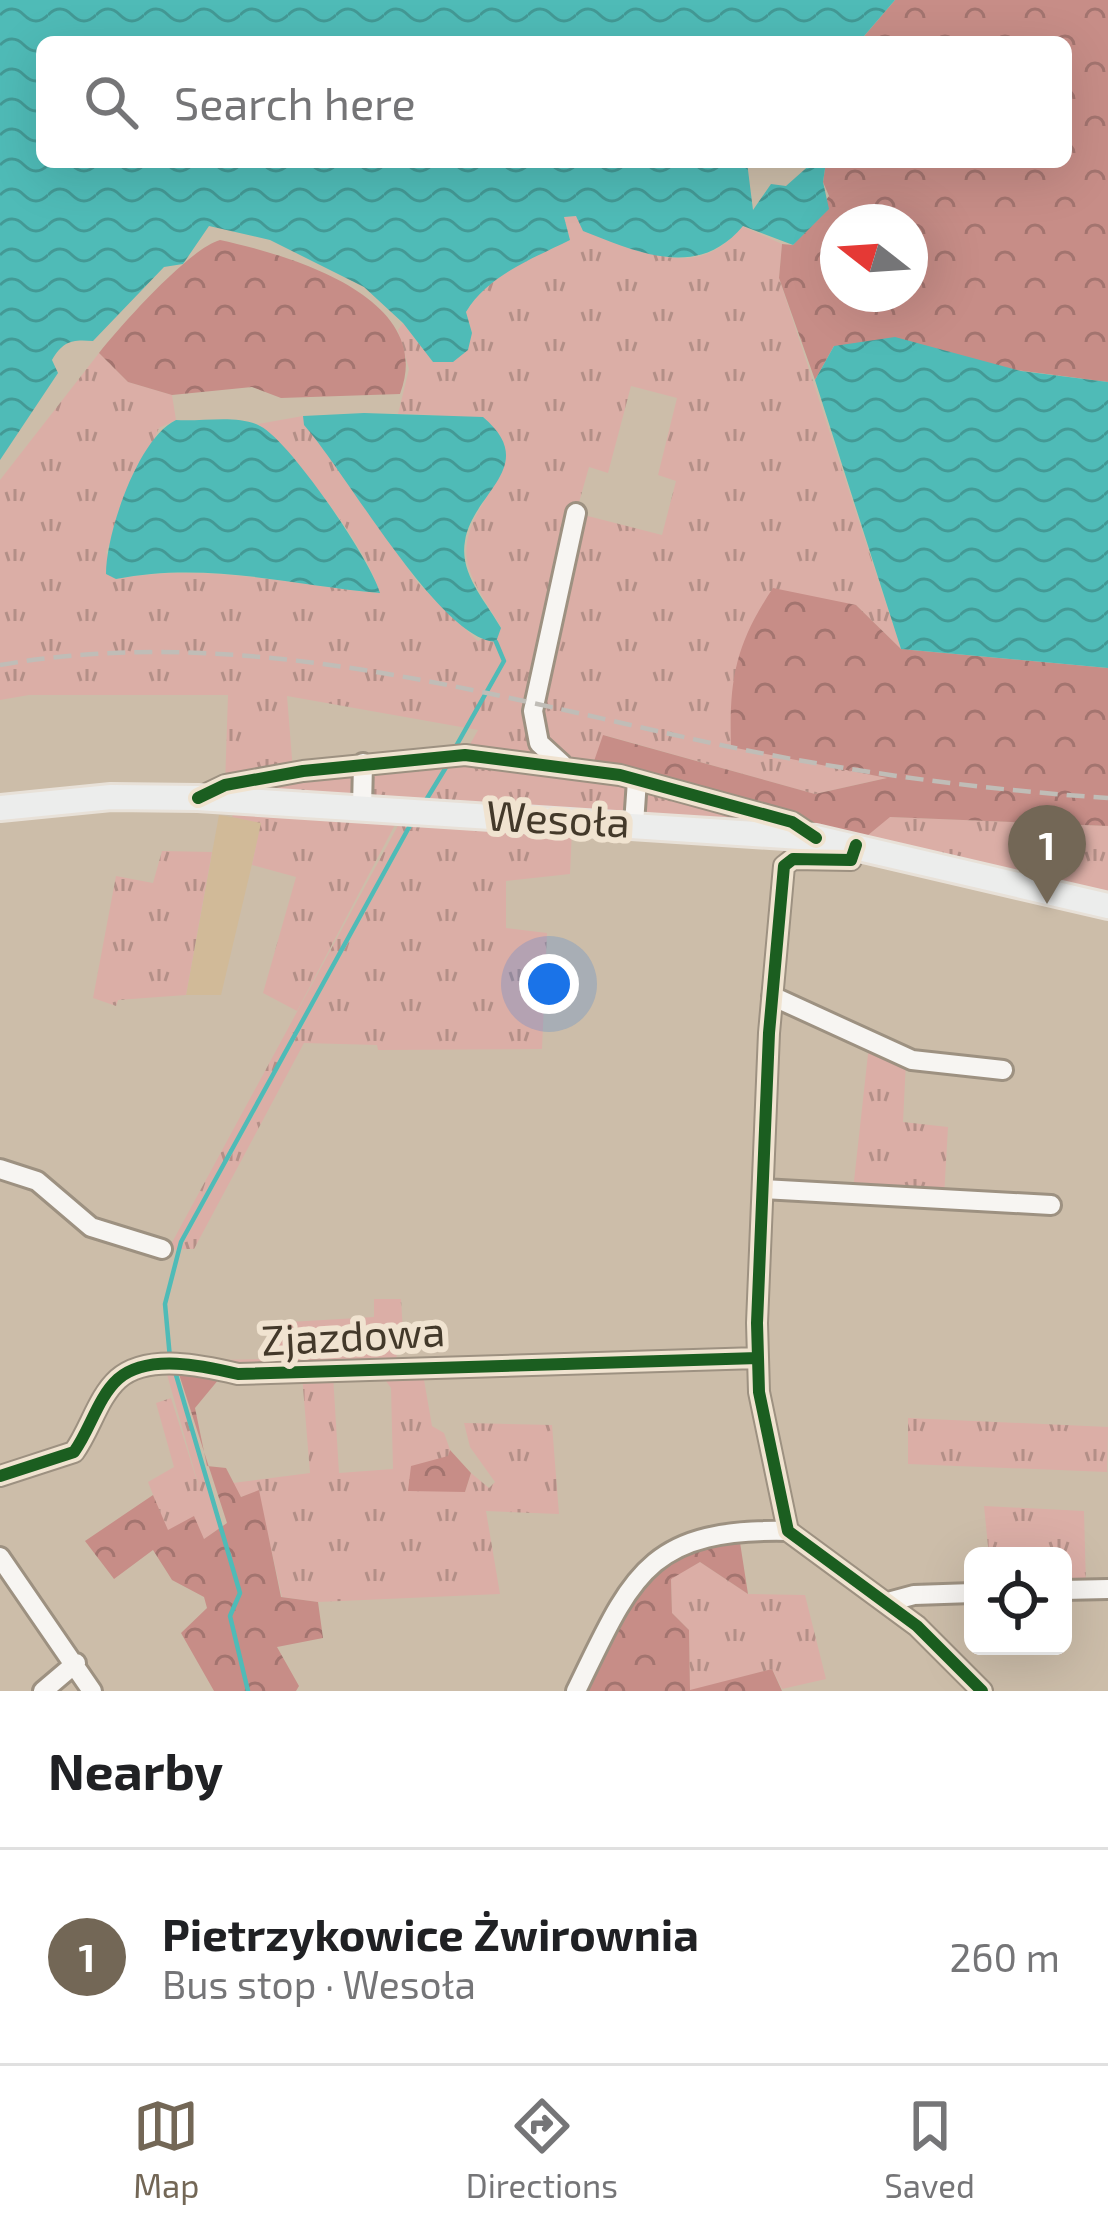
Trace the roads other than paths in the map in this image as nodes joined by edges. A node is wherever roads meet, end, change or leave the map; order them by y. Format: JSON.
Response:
{"nodes":[{"id":1,"x":576,"y":513,"type":"dead end"},
{"id":2,"x":532,"y":711,"type":"junction"},
{"id":3,"x":472,"y":756,"type":"junction"},
{"id":4,"x":363,"y":763,"type":"junction"},
{"id":5,"x":566,"y":766,"type":"junction"},
{"id":6,"x":637,"y":780,"type":"junction"},
{"id":7,"x":198,"y":797,"type":"junction"},
{"id":8,"x":0,"y":808,"type":"edge"},
{"id":9,"x":362,"y":808,"type":"junction"},
{"id":10,"x":634,"y":824,"type":"junction"},
{"id":11,"x":816,"y":838,"type":"junction"},
{"id":12,"x":856,"y":845,"type":"junction"},
{"id":13,"x":1108,"y":906,"type":"edge"},
{"id":14,"x":772,"y":996,"type":"junction"},
{"id":15,"x":1003,"y":1070,"type":"dead end"},
{"id":16,"x":0,"y":1169,"type":"edge"},
{"id":17,"x":763,"y":1189,"type":"junction"},
{"id":18,"x":1051,"y":1205,"type":"dead end"},
{"id":19,"x":162,"y":1249,"type":"dead end"},
{"id":20,"x":758,"y":1358,"type":"junction"},
{"id":21,"x":0,"y":1476,"type":"edge"},
{"id":22,"x":788,"y":1532,"type":"junction"},
{"id":23,"x":6,"y":1564,"type":"edge"},
{"id":24,"x":0,"y":1589,"type":"edge"},
{"id":25,"x":1108,"y":1589,"type":"edge"},
{"id":26,"x":1072,"y":1590,"type":"edge"},
{"id":27,"x":964,"y":1593,"type":"edge"},
{"id":28,"x":888,"y":1602,"type":"junction"},
{"id":29,"x":76,"y":1663,"type":"junction"},
{"id":30,"x":43,"y":1691,"type":"edge"},
{"id":31,"x":92,"y":1691,"type":"edge"},
{"id":32,"x":576,"y":1691,"type":"edge"},
{"id":33,"x":982,"y":1691,"type":"edge"}],
"edges":[{"from":1,"to":2,"type":"street"},
{"from":2,"to":3,"type":"street"},
{"from":2,"to":5,"type":"street"},
{"from":3,"to":4,"type":"street"},
{"from":3,"to":5,"type":"street"},
{"from":4,"to":7,"type":"street"},
{"from":4,"to":9,"type":"street"},
{"from":5,"to":6,"type":"street"},
{"from":6,"to":10,"type":"street"},
{"from":6,"to":11,"type":"street"},
{"from":7,"to":8,"type":"main road","name":"Wesoła"},
{"from":7,"to":9,"type":"main road","name":"Wesoła"},
{"from":9,"to":10,"type":"main road","name":"Wesoła"},
{"from":10,"to":11,"type":"main road","name":"Wesoła"},
{"from":11,"to":12,"type":"main road","name":"Wesoła"},
{"from":12,"to":13,"type":"main road","name":"Wesoła"},
{"from":12,"to":14,"type":"street"},
{"from":14,"to":15,"type":"street"},
{"from":14,"to":17,"type":"street"},
{"from":16,"to":19,"type":"street"},
{"from":17,"to":18,"type":"street"},
{"from":17,"to":20,"type":"street"},
{"from":20,"to":21,"type":"street","name":"Zjazdowa"},
{"from":20,"to":22,"type":"street"},
{"from":22,"to":28,"type":"street"},
{"from":22,"to":32,"type":"street"},
{"from":23,"to":24,"type":"street"},
{"from":23,"to":29,"type":"street"},
{"from":25,"to":26,"type":"street"},
{"from":27,"to":28,"type":"street"},
{"from":28,"to":33,"type":"street"},
{"from":29,"to":30,"type":"street"},
{"from":29,"to":31,"type":"street"}]}
